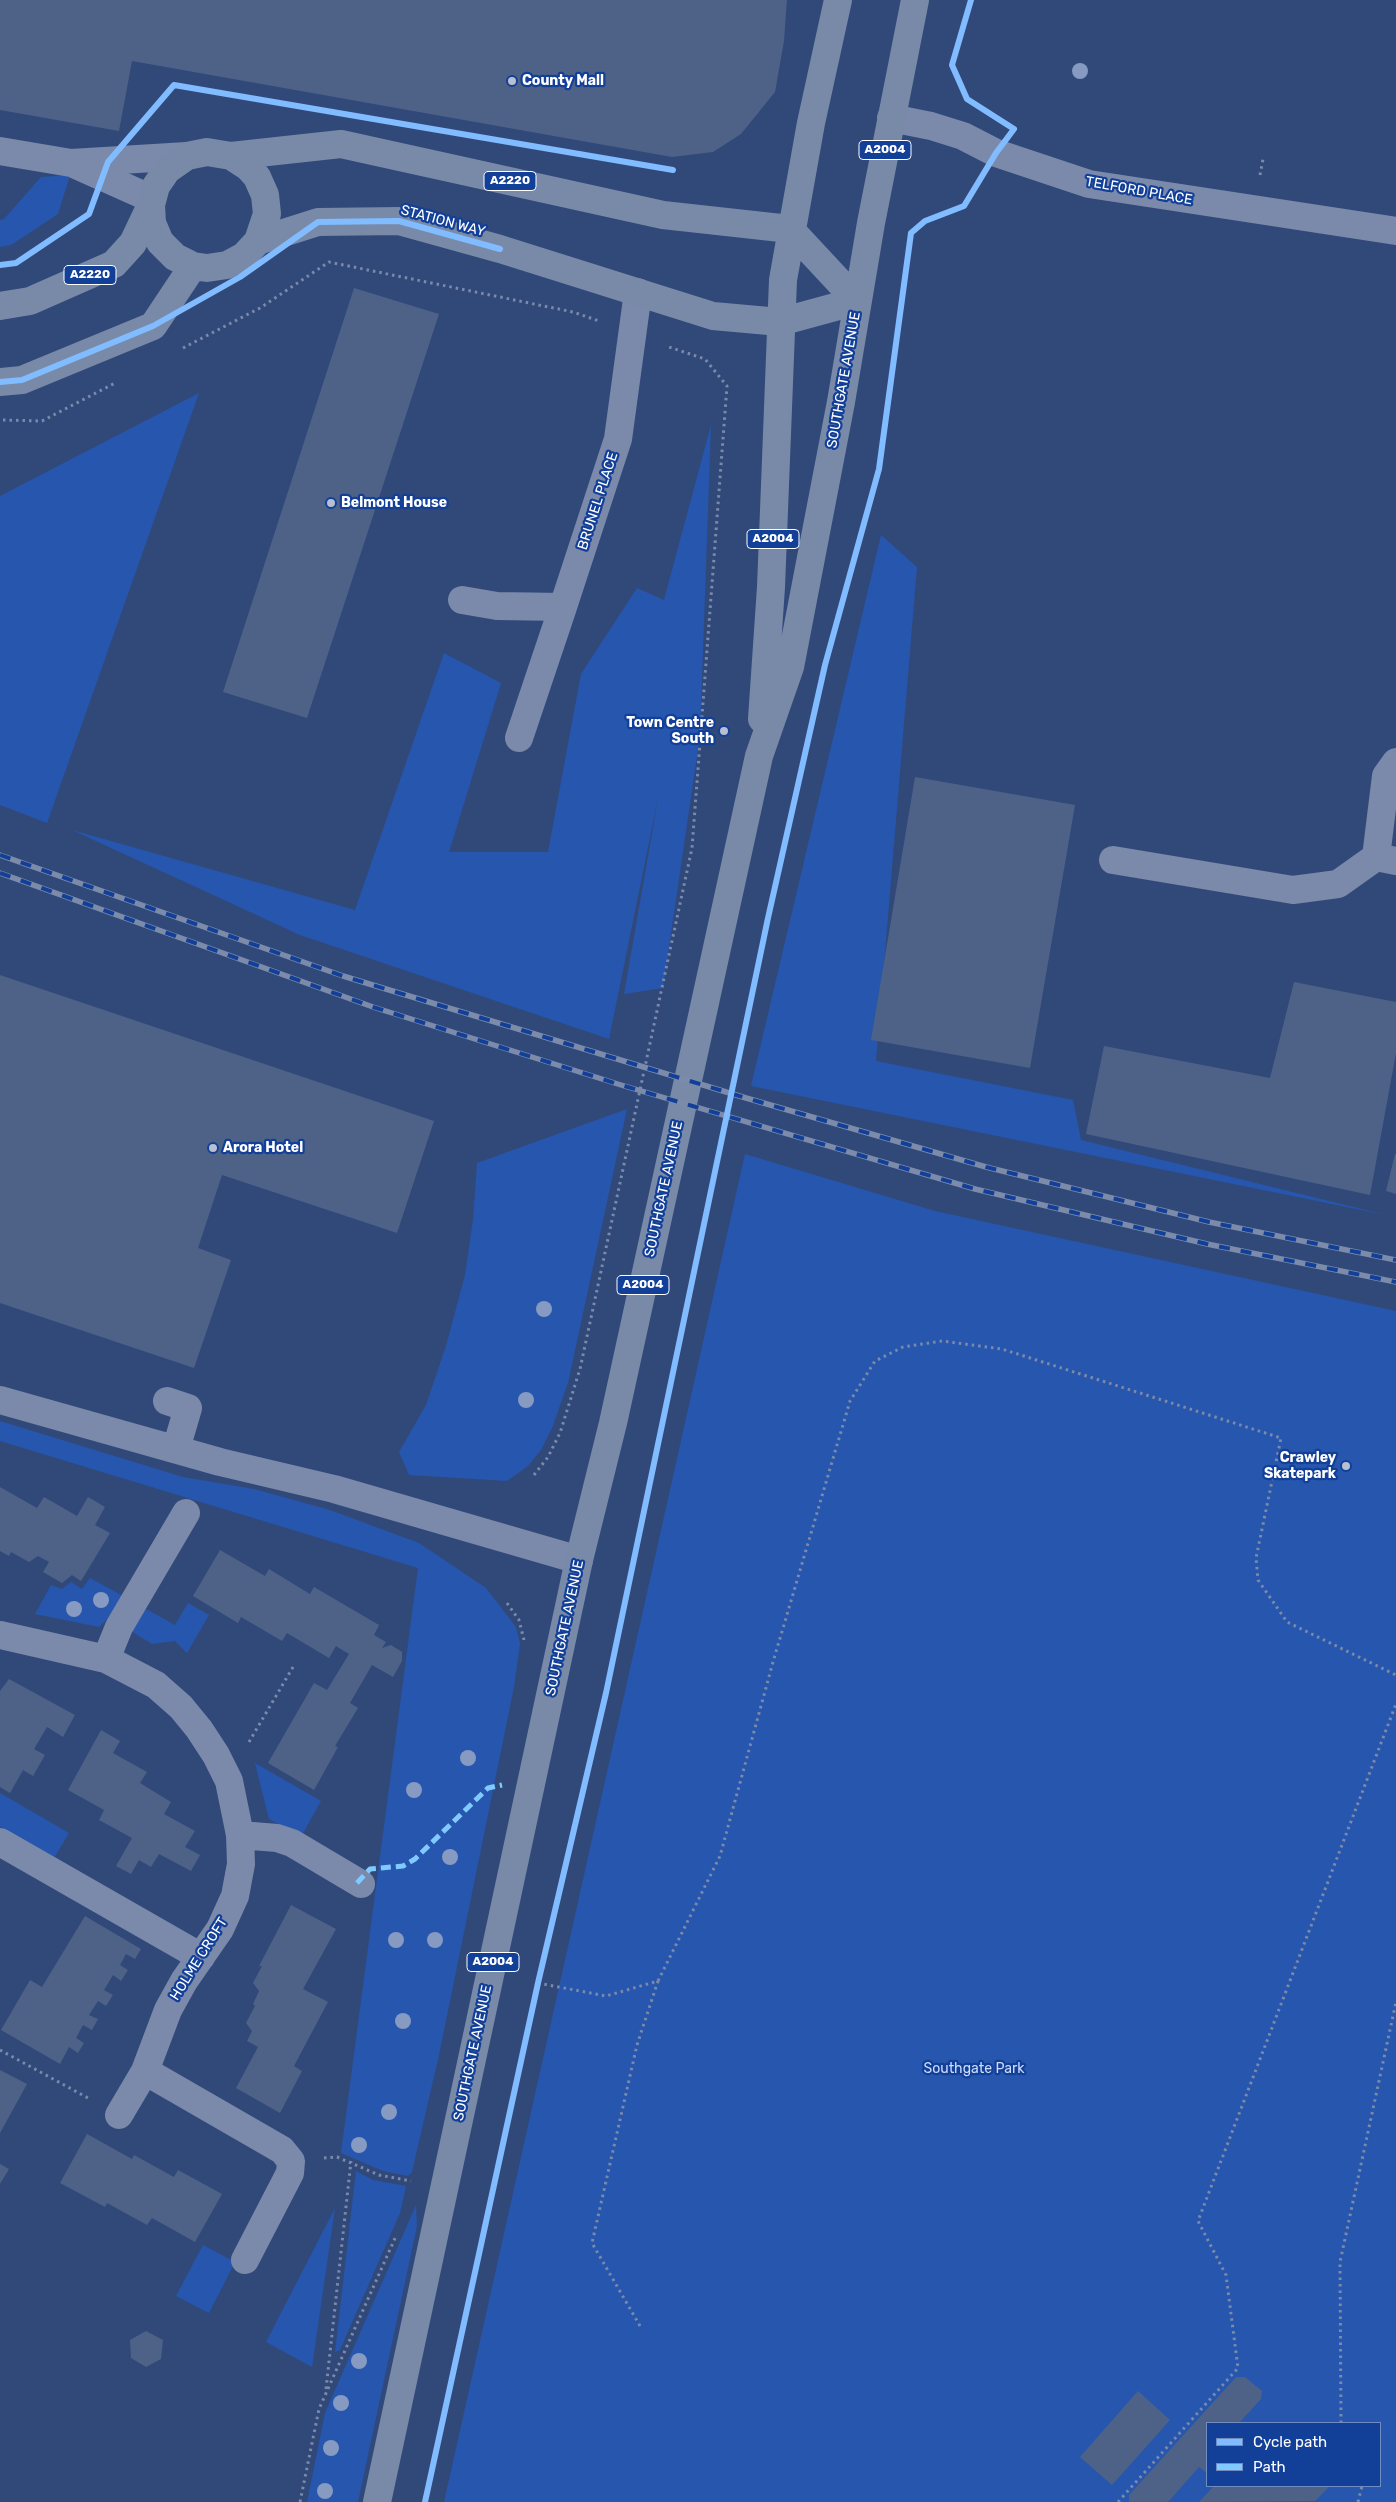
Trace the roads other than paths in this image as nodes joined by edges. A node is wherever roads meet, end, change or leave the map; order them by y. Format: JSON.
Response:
{"nodes":[{"id":1,"x":838,"y":0,"type":"edge"},
{"id":2,"x":915,"y":0,"type":"edge"},
{"id":3,"x":892,"y":118,"type":"junction"},
{"id":4,"x":0,"y":151,"type":"edge"},
{"id":5,"x":187,"y":156,"type":"junction"},
{"id":6,"x":231,"y":156,"type":"junction"},
{"id":7,"x":70,"y":163,"type":"junction"},
{"id":8,"x":152,"y":202,"type":"junction"},
{"id":9,"x":790,"y":229,"type":"junction"},
{"id":10,"x":1396,"y":232,"type":"edge"},
{"id":11,"x":258,"y":241,"type":"junction"},
{"id":12,"x":193,"y":266,"type":"junction"},
{"id":13,"x":638,"y":292,"type":"junction"},
{"id":14,"x":858,"y":301,"type":"junction"},
{"id":15,"x":0,"y":306,"type":"edge"},
{"id":16,"x":780,"y":322,"type":"junction"},
{"id":17,"x":0,"y":382,"type":"edge"},
{"id":18,"x":462,"y":600,"type":"dead end"},
{"id":19,"x":563,"y":608,"type":"junction"},
{"id":20,"x":518,"y":738,"type":"dead end"},
{"id":21,"x":759,"y":756,"type":"junction"},
{"id":22,"x":1396,"y":762,"type":"edge"},
{"id":23,"x":1386,"y":859,"type":"edge"},
{"id":24,"x":1113,"y":860,"type":"dead end"},
{"id":25,"x":0,"y":1400,"type":"edge"},
{"id":26,"x":167,"y":1401,"type":"dead end"},
{"id":27,"x":176,"y":1449,"type":"junction"},
{"id":28,"x":186,"y":1513,"type":"dead end"},
{"id":29,"x":579,"y":1560,"type":"junction"},
{"id":30,"x":0,"y":1635,"type":"edge"},
{"id":31,"x":106,"y":1659,"type":"junction"},
{"id":32,"x":240,"y":1835,"type":"junction"},
{"id":33,"x":0,"y":1842,"type":"edge"},
{"id":34,"x":361,"y":1884,"type":"dead end"},
{"id":35,"x":201,"y":1957,"type":"junction"},
{"id":36,"x":145,"y":2070,"type":"junction"},
{"id":37,"x":119,"y":2115,"type":"road end"},
{"id":38,"x":246,"y":2260,"type":"dead end"},
{"id":39,"x":377,"y":2502,"type":"edge"}],
"edges":[{"from":1,"to":9,"type":"main road","name":"SOUTHGATE AVENUE","number":"A2004"},
{"from":2,"to":3,"type":"main road","name":"SOUTHGATE AVENUE","number":"A2004"},
{"from":3,"to":10,"type":"street","name":"TELFORD PLACE"},
{"from":3,"to":14,"type":"main road","name":"SOUTHGATE AVENUE","number":"A2004"},
{"from":4,"to":7,"type":"street"},
{"from":5,"to":6,"type":"main road","name":"STATION WAY"},
{"from":5,"to":7,"type":"street"},
{"from":5,"to":8,"type":"main road","name":"STATION WAY"},
{"from":6,"to":9,"type":"main road","name":"STATION WAY","number":"A2220"},
{"from":6,"to":11,"type":"main road","name":"STATION WAY"},
{"from":7,"to":8,"type":"street"},
{"from":8,"to":12,"type":"main road","name":"STATION WAY"},
{"from":8,"to":15,"type":"main road","name":"STATION WAY","number":"A2220"},
{"from":9,"to":14,"type":"main road"},
{"from":9,"to":16,"type":"main road","name":"SOUTHGATE AVENUE","number":"A2004"},
{"from":11,"to":12,"type":"main road","name":"STATION WAY"},
{"from":11,"to":13,"type":"main road","name":"STATION WAY"},
{"from":12,"to":17,"type":"main road"},
{"from":13,"to":16,"type":"main road","name":"STATION WAY"},
{"from":13,"to":19,"type":"street","name":"BRUNEL PLACE"},
{"from":14,"to":16,"type":"main road","name":"STATION WAY"},
{"from":14,"to":21,"type":"main road","name":"SOUTHGATE AVENUE","number":"A2004"},
{"from":16,"to":21,"type":"main road","name":"SOUTHGATE AVENUE","number":"A2004"},
{"from":18,"to":19,"type":"street"},
{"from":19,"to":20,"type":"street","name":"BRUNEL PLACE"},
{"from":21,"to":29,"type":"main road","name":"SOUTHGATE AVENUE","number":"A2004"},
{"from":22,"to":23,"type":"street"},
{"from":23,"to":24,"type":"street"},
{"from":25,"to":27,"type":"street"},
{"from":26,"to":27,"type":"street"},
{"from":27,"to":29,"type":"street"},
{"from":28,"to":31,"type":"street"},
{"from":29,"to":39,"type":"main road","name":"SOUTHGATE AVENUE","number":"A2004"},
{"from":30,"to":31,"type":"street","name":"HOLME CROFT"},
{"from":31,"to":32,"type":"street","name":"HOLME CROFT"},
{"from":32,"to":34,"type":"street"},
{"from":32,"to":35,"type":"street","name":"HOLME CROFT"},
{"from":33,"to":35,"type":"street"},
{"from":35,"to":36,"type":"street","name":"HOLME CROFT"},
{"from":36,"to":37,"type":"street","name":"HOLME CROFT"},
{"from":36,"to":38,"type":"street"}]}
